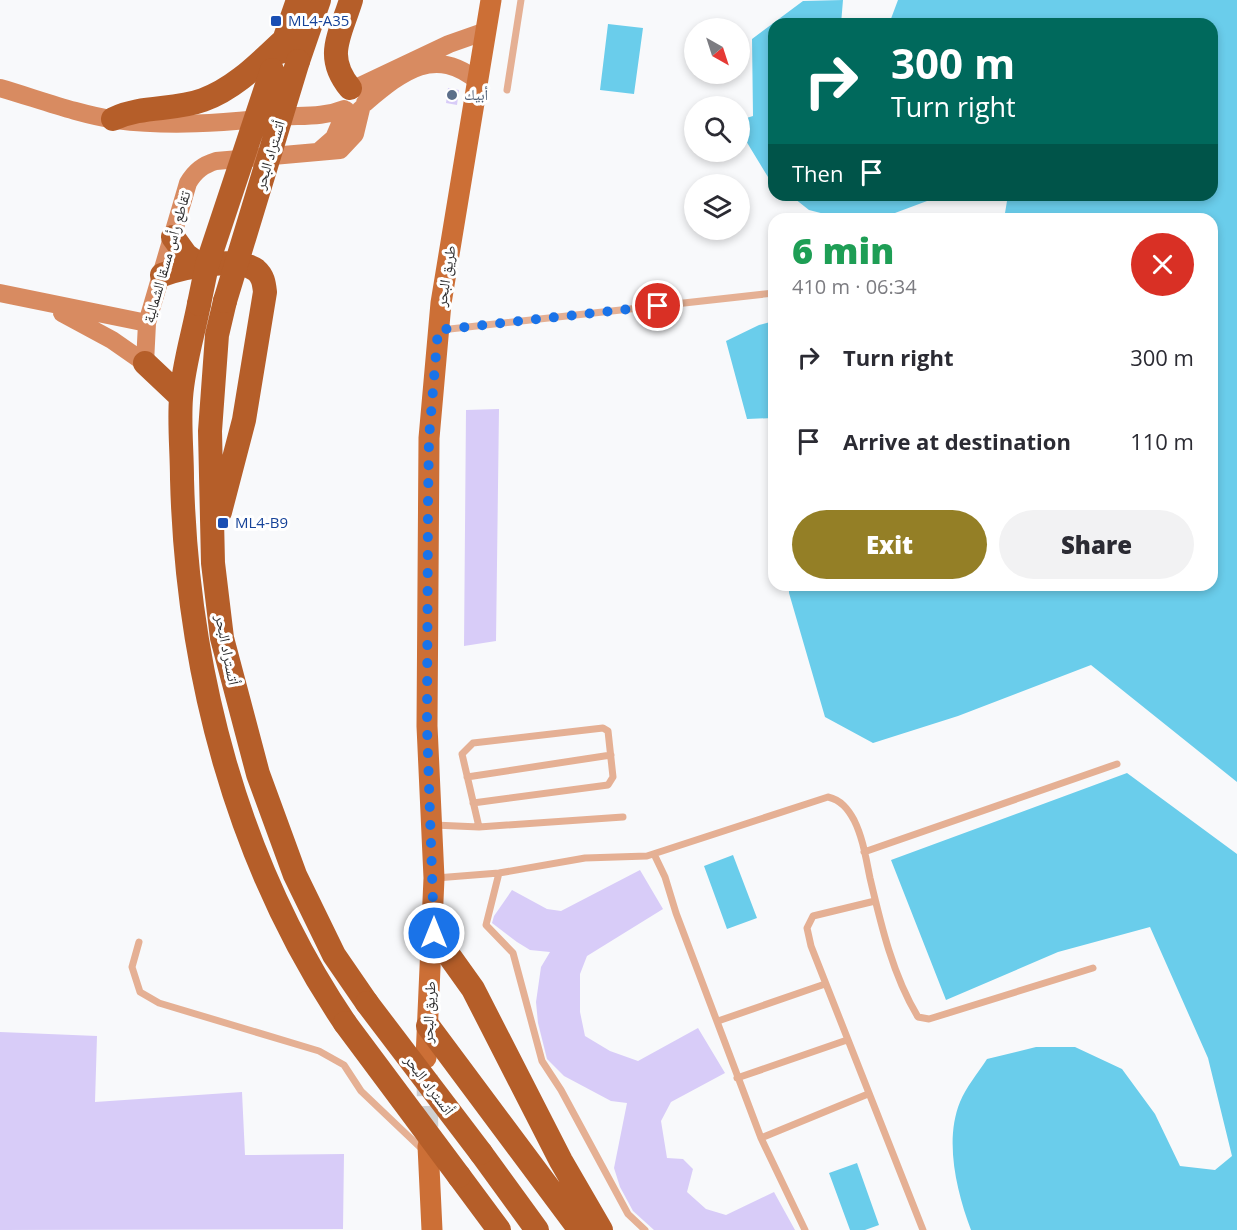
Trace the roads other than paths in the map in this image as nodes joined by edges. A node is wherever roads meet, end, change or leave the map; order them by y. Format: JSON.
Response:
{"nodes":[{"id":1,"x":298,"y":0,"type":"edge"},
{"id":2,"x":319,"y":0,"type":"edge"},
{"id":3,"x":351,"y":0,"type":"edge"},
{"id":4,"x":491,"y":0,"type":"edge"},
{"id":5,"x":521,"y":0,"type":"edge"},
{"id":6,"x":486,"y":31,"type":"junction"},
{"id":7,"x":285,"y":39,"type":"junction"},
{"id":8,"x":479,"y":82,"type":"junction"},
{"id":9,"x":0,"y":88,"type":"edge"},
{"id":10,"x":507,"y":90,"type":"dead end"},
{"id":11,"x":352,"y":100,"type":"junction"},
{"id":12,"x":113,"y":119,"type":"junction"},
{"id":13,"x":173,"y":237,"type":"junction"},
{"id":14,"x":200,"y":265,"type":"junction"},
{"id":15,"x":162,"y":275,"type":"junction"},
{"id":16,"x":0,"y":293,"type":"edge"},
{"id":17,"x":768,"y":294,"type":"edge"},
{"id":18,"x":40,"y":303,"type":"junction"},
{"id":19,"x":147,"y":323,"type":"junction"},
{"id":20,"x":438,"y":330,"type":"junction"},
{"id":21,"x":145,"y":363,"type":"junction"},
{"id":22,"x":181,"y":397,"type":"junction"},
{"id":23,"x":212,"y":540,"type":"junction"},
{"id":24,"x":611,"y":755,"type":"junction"},
{"id":25,"x":1117,"y":764,"type":"dead end"},
{"id":26,"x":467,"y":777,"type":"junction"},
{"id":27,"x":473,"y":803,"type":"junction"},
{"id":28,"x":623,"y":817,"type":"dead end"},
{"id":29,"x":432,"y":825,"type":"junction"},
{"id":30,"x":479,"y":827,"type":"junction"},
{"id":31,"x":864,"y":852,"type":"junction"},
{"id":32,"x":654,"y":854,"type":"junction"},
{"id":33,"x":499,"y":873,"type":"junction"},
{"id":34,"x":434,"y":878,"type":"junction"},
{"id":35,"x":875,"y":901,"type":"junction"},
{"id":36,"x":434,"y":933,"type":"junction"},
{"id":37,"x":140,"y":942,"type":"dead end"},
{"id":38,"x":1093,"y":968,"type":"dead end"},
{"id":39,"x":825,"y":984,"type":"junction"},
{"id":40,"x":718,"y":1021,"type":"junction"},
{"id":41,"x":428,"y":1026,"type":"junction"},
{"id":42,"x":847,"y":1040,"type":"junction"},
{"id":43,"x":426,"y":1058,"type":"tunnel mouth"},
{"id":44,"x":737,"y":1078,"type":"junction"},
{"id":45,"x":868,"y":1094,"type":"junction"},
{"id":46,"x":760,"y":1138,"type":"junction"},
{"id":47,"x":429,"y":1151,"type":"joint"},
{"id":48,"x":432,"y":1230,"type":"edge"},
{"id":49,"x":499,"y":1230,"type":"edge"},
{"id":50,"x":537,"y":1230,"type":"edge"},
{"id":51,"x":580,"y":1230,"type":"edge"},
{"id":52,"x":601,"y":1230,"type":"edge"},
{"id":53,"x":645,"y":1230,"type":"edge"},
{"id":54,"x":805,"y":1230,"type":"edge"},
{"id":55,"x":923,"y":1230,"type":"edge"}],
"edges":[{"from":1,"to":7,"type":"highway","name":"أتستراد البحر"},
{"from":2,"to":23,"type":"highway","name":"أتستراد البحر","bridge":true},
{"from":3,"to":11,"type":"highway"},
{"from":4,"to":6,"type":"main road","name":"طريق البحر"},
{"from":5,"to":10,"type":"lane"},
{"from":6,"to":8,"type":"main road","name":"طريق البحر"},
{"from":6,"to":11,"type":"street"},
{"from":7,"to":12,"type":"highway"},
{"from":7,"to":22,"type":"highway","name":"أتستراد البحر","bridge":true},
{"from":8,"to":11,"type":"street"},
{"from":8,"to":20,"type":"main road","name":"طريق البحر"},
{"from":9,"to":12,"type":"street"},
{"from":11,"to":12,"type":"street"},
{"from":11,"to":13,"type":"street","name":"تقاطع رأس مسقا الشمالية"},
{"from":13,"to":14,"type":"highway"},
{"from":13,"to":15,"type":"street","name":"تقاطع رأس مسقا الشمالية"},
{"from":14,"to":15,"type":"highway"},
{"from":14,"to":23,"type":"highway"},
{"from":15,"to":19,"type":"street","name":"تقاطع رأس مسقا الشمالية"},
{"from":16,"to":18,"type":"street"},
{"from":17,"to":20,"type":"lane"},
{"from":18,"to":19,"type":"street"},
{"from":18,"to":21,"type":"street"},
{"from":19,"to":21,"type":"street","name":"تقاطع رأس مسقا الشمالية"},
{"from":20,"to":29,"type":"main road","name":"طريق البحر"},
{"from":21,"to":22,"type":"highway"},
{"from":22,"to":49,"type":"highway","name":"أتستراد البحر","bridge":true},
{"from":23,"to":50,"type":"highway","name":"أتستراد البحر","bridge":true},
{"from":24,"to":26,"type":"lane"},
{"from":24,"to":26,"type":"lane"},
{"from":24,"to":27,"type":"lane"},
{"from":25,"to":31,"type":"lane"},
{"from":26,"to":27,"type":"lane"},
{"from":27,"to":30,"type":"lane"},
{"from":28,"to":30,"type":"lane"},
{"from":29,"to":30,"type":"lane"},
{"from":29,"to":34,"type":"main road","name":"طريق البحر"},
{"from":31,"to":32,"type":"lane"},
{"from":31,"to":35,"type":"lane"},
{"from":32,"to":33,"type":"lane"},
{"from":32,"to":40,"type":"lane"},
{"from":33,"to":34,"type":"lane"},
{"from":33,"to":53,"type":"lane"},
{"from":34,"to":36,"type":"main road","name":"طريق البحر"},
{"from":35,"to":38,"type":"lane"},
{"from":35,"to":39,"type":"lane"},
{"from":36,"to":41,"type":"main road","name":"طريق البحر"},
{"from":36,"to":52,"type":"highway"},
{"from":37,"to":47,"type":"lane"},
{"from":39,"to":40,"type":"lane"},
{"from":39,"to":42,"type":"lane"},
{"from":40,"to":44,"type":"lane"},
{"from":41,"to":43,"type":"main road","name":"طريق البحر"},
{"from":41,"to":51,"type":"highway"},
{"from":42,"to":44,"type":"lane"},
{"from":42,"to":45,"type":"lane"},
{"from":44,"to":46,"type":"lane"},
{"from":45,"to":46,"type":"lane"},
{"from":45,"to":55,"type":"lane"},
{"from":46,"to":54,"type":"lane"},
{"from":47,"to":48,"type":"main road"}]}
